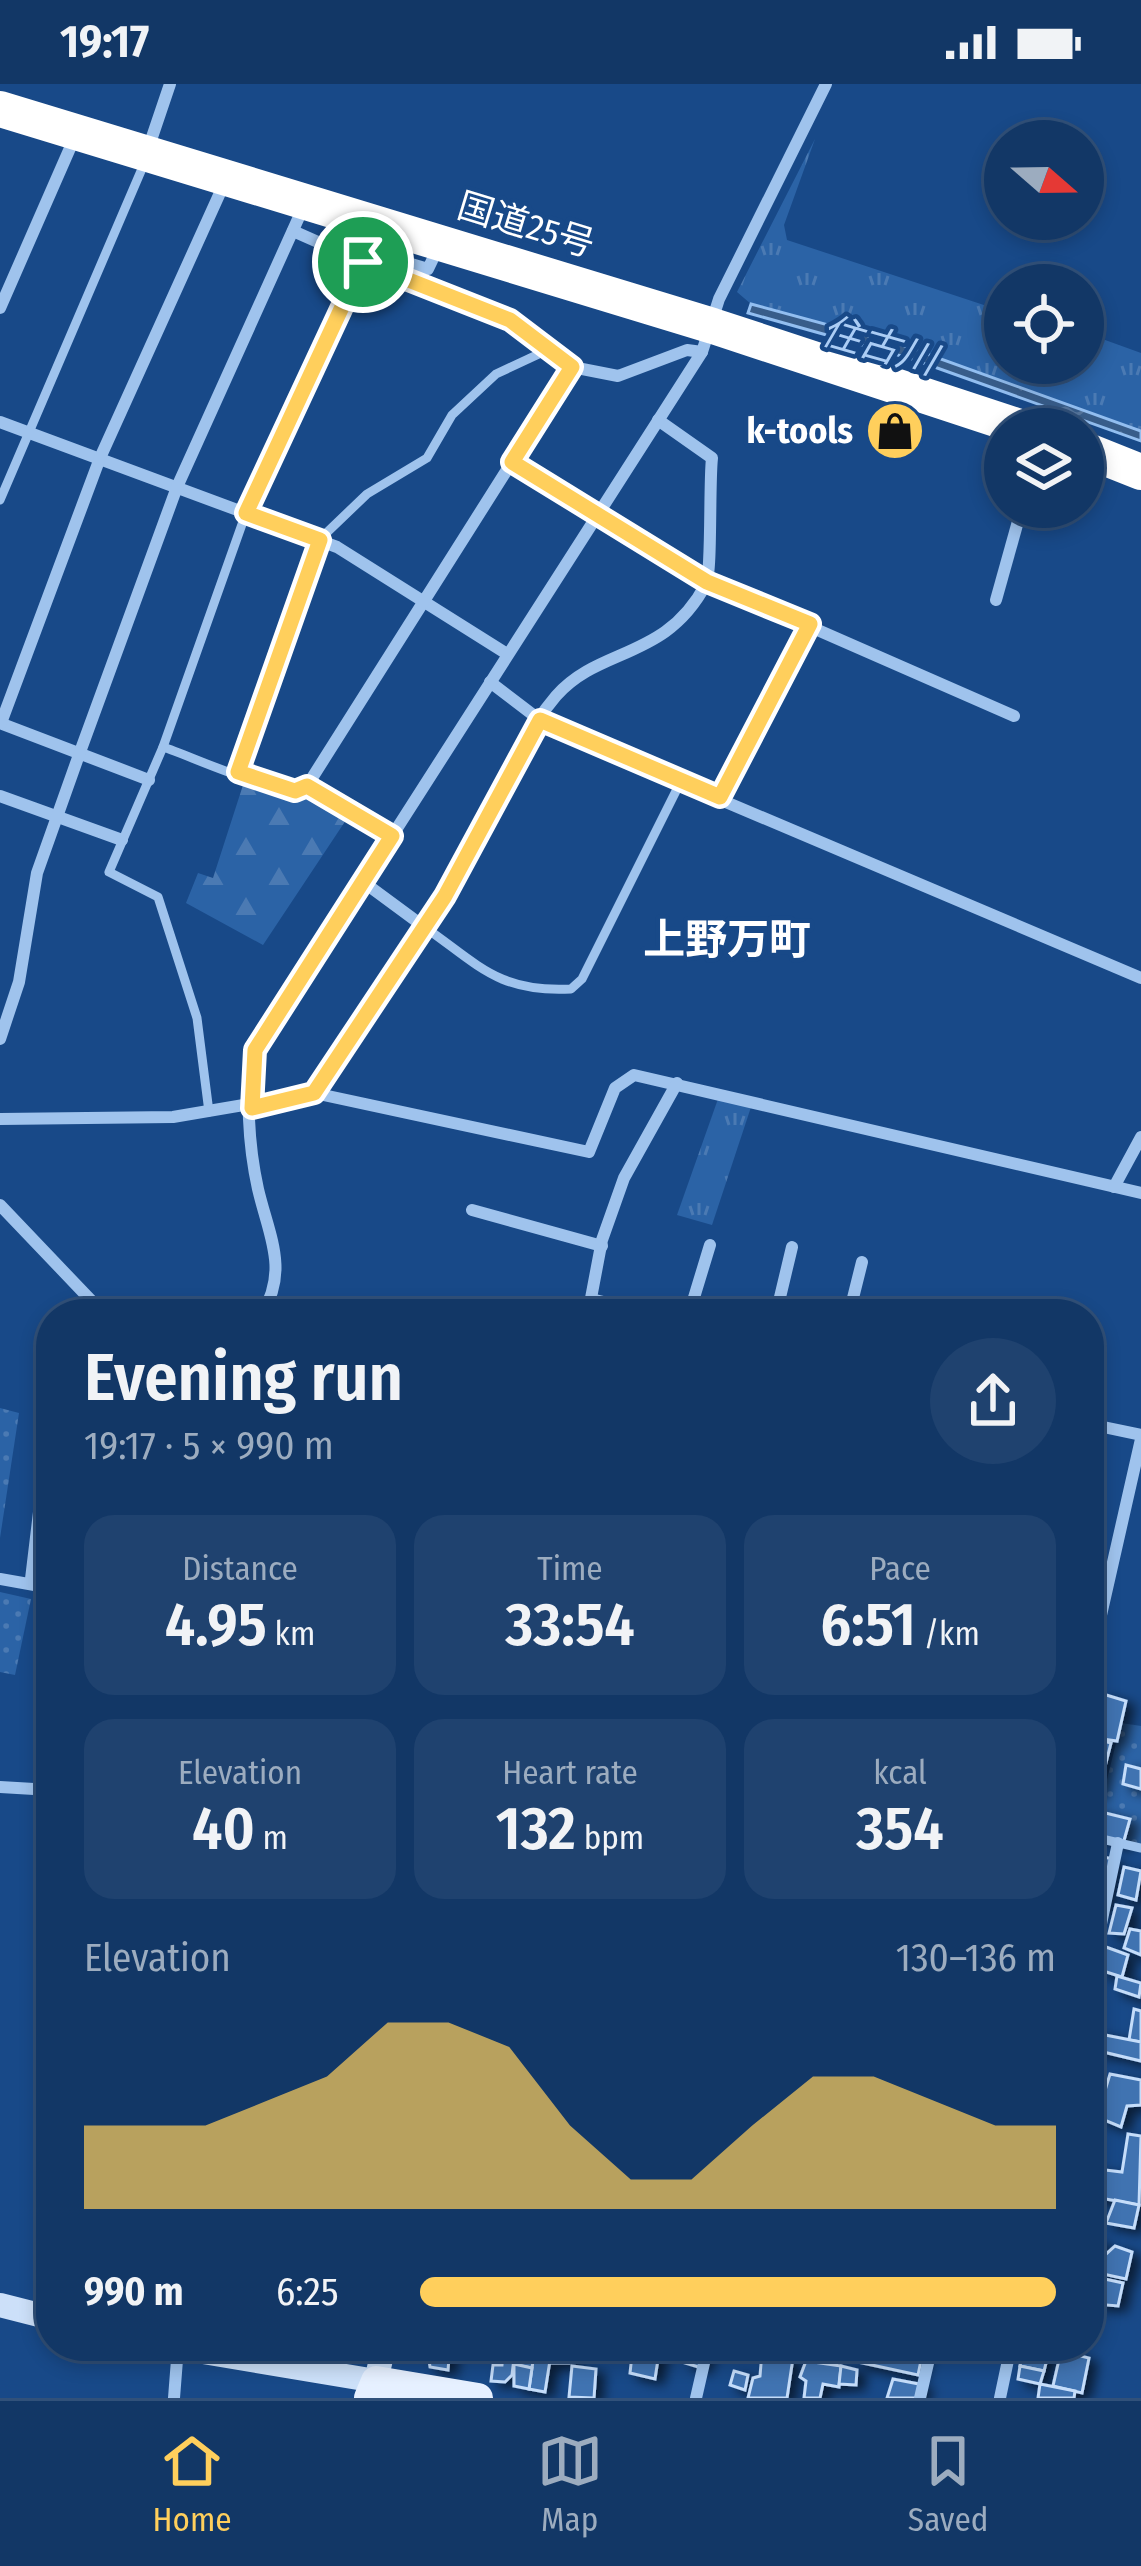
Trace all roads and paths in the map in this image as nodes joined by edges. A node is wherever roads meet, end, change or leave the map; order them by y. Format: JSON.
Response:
{"nodes":[{"id":1,"x":170,"y":84,"type":"edge"},
{"id":2,"x":826,"y":84,"type":"edge"},
{"id":3,"x":0,"y":109,"type":"edge"},
{"id":4,"x":78,"y":132,"type":"junction"},
{"id":5,"x":147,"y":153,"type":"junction"},
{"id":6,"x":227,"y":178,"type":"junction"},
{"id":7,"x":300,"y":217,"type":"junction"},
{"id":8,"x":440,"y":243,"type":"junction"},
{"id":9,"x":363,"y":262,"type":"junction"},
{"id":10,"x":0,"y":308,"type":"edge"},
{"id":11,"x":707,"y":339,"type":"junction"},
{"id":12,"x":568,"y":364,"type":"junction"},
{"id":13,"x":984,"y":417,"type":"edge"},
{"id":14,"x":658,"y":420,"type":"junction"},
{"id":15,"x":0,"y":422,"type":"edge"},
{"id":16,"x":28,"y":433,"type":"junction"},
{"id":17,"x":1104,"y":457,"type":"edge"},
{"id":18,"x":100,"y":458,"type":"junction"},
{"id":19,"x":512,"y":462,"type":"junction"},
{"id":20,"x":1141,"y":472,"type":"edge"},
{"id":21,"x":177,"y":487,"type":"junction"},
{"id":22,"x":0,"y":500,"type":"edge"},
{"id":23,"x":246,"y":513,"type":"junction"},
{"id":24,"x":597,"y":514,"type":"junction"},
{"id":25,"x":1016,"y":528,"type":"edge"},
{"id":26,"x":320,"y":540,"type":"junction"},
{"id":27,"x":707,"y":582,"type":"junction"},
{"id":28,"x":996,"y":600,"type":"dead end"},
{"id":29,"x":424,"y":602,"type":"junction"},
{"id":30,"x":810,"y":624,"type":"junction"},
{"id":31,"x":507,"y":654,"type":"junction"},
{"id":32,"x":490,"y":682,"type":"junction"},
{"id":33,"x":1014,"y":716,"type":"dead end"},
{"id":34,"x":540,"y":720,"type":"junction"},
{"id":35,"x":0,"y":723,"type":"edge"},
{"id":36,"x":163,"y":747,"type":"junction"},
{"id":37,"x":80,"y":752,"type":"junction"},
{"id":38,"x":238,"y":772,"type":"junction"},
{"id":39,"x":149,"y":780,"type":"junction"},
{"id":40,"x":681,"y":781,"type":"junction"},
{"id":41,"x":307,"y":786,"type":"junction"},
{"id":42,"x":0,"y":796,"type":"edge"},
{"id":43,"x":720,"y":797,"type":"junction"},
{"id":44,"x":56,"y":817,"type":"junction"},
{"id":45,"x":392,"y":836,"type":"junction"},
{"id":46,"x":122,"y":840,"type":"junction"},
{"id":47,"x":362,"y":881,"type":"junction"},
{"id":48,"x":423,"y":926,"type":"junction"},
{"id":49,"x":1141,"y":978,"type":"edge"},
{"id":50,"x":0,"y":1039,"type":"edge"},
{"id":51,"x":677,"y":1083,"type":"junction"},
{"id":52,"x":314,"y":1093,"type":"junction"},
{"id":53,"x":252,"y":1108,"type":"junction"},
{"id":54,"x":208,"y":1112,"type":"junction"},
{"id":55,"x":0,"y":1119,"type":"edge"},
{"id":56,"x":1141,"y":1137,"type":"edge"},
{"id":57,"x":1114,"y":1187,"type":"junction"},
{"id":58,"x":1141,"y":1193,"type":"edge"},
{"id":59,"x":0,"y":1205,"type":"edge"},
{"id":60,"x":472,"y":1210,"type":"dead end"},
{"id":61,"x":710,"y":1245,"type":"dead end"},
{"id":62,"x":602,"y":1246,"type":"junction"},
{"id":63,"x":792,"y":1247,"type":"dead end"},
{"id":64,"x":862,"y":1262,"type":"dead end"},
{"id":65,"x":90,"y":1299,"type":"edge"},
{"id":66,"x":270,"y":1299,"type":"edge"},
{"id":67,"x":591,"y":1299,"type":"edge"},
{"id":68,"x":694,"y":1299,"type":"edge"},
{"id":69,"x":780,"y":1299,"type":"edge"},
{"id":70,"x":853,"y":1299,"type":"edge"},
{"id":71,"x":1104,"y":1428,"type":"edge"},
{"id":72,"x":1141,"y":1437,"type":"edge"},
{"id":73,"x":36,"y":1525,"type":"edge"},
{"id":74,"x":1104,"y":1576,"type":"edge"},
{"id":75,"x":0,"y":1579,"type":"edge"},
{"id":76,"x":29,"y":1583,"type":"junction"},
{"id":77,"x":36,"y":1585,"type":"edge"},
{"id":78,"x":36,"y":1787,"type":"edge"},
{"id":79,"x":2,"y":1791,"type":"edge"},
{"id":80,"x":1104,"y":1840,"type":"edge"},
{"id":81,"x":1118,"y":1843,"type":"junction"},
{"id":82,"x":1141,"y":1848,"type":"edge"},
{"id":83,"x":1104,"y":1910,"type":"edge"},
{"id":84,"x":0,"y":2306,"type":"edge"},
{"id":85,"x":36,"y":2314,"type":"edge"},
{"id":86,"x":174,"y":2361,"type":"edge"},
{"id":87,"x":239,"y":2361,"type":"edge"},
{"id":88,"x":705,"y":2361,"type":"edge"},
{"id":89,"x":929,"y":2361,"type":"edge"},
{"id":90,"x":1009,"y":2361,"type":"edge"},
{"id":91,"x":373,"y":2390,"type":"edge"},
{"id":92,"x":174,"y":2398,"type":"edge"},
{"id":93,"x":478,"y":2398,"type":"edge"},
{"id":94,"x":696,"y":2398,"type":"edge"},
{"id":95,"x":920,"y":2398,"type":"edge"},
{"id":96,"x":1000,"y":2398,"type":"edge"}],
"edges":[{"from":1,"to":5,"type":"street"},
{"from":2,"to":11,"type":"street"},
{"from":3,"to":4,"type":"highway","name":"国道25号"},
{"from":4,"to":5,"type":"highway","name":"国道25号"},
{"from":4,"to":10,"type":"street"},
{"from":5,"to":6,"type":"highway","name":"国道25号"},
{"from":5,"to":16,"type":"lane"},
{"from":6,"to":7,"type":"highway","name":"国道25号"},
{"from":6,"to":18,"type":"street"},
{"from":7,"to":8,"type":"highway","name":"国道25号"},
{"from":7,"to":9,"type":"street"},
{"from":7,"to":21,"type":"street"},
{"from":8,"to":9,"type":"street"},
{"from":8,"to":11,"type":"highway","name":"国道25号"},
{"from":9,"to":12,"type":"street"},
{"from":9,"to":23,"type":"lane"},
{"from":11,"to":12,"type":"street"},
{"from":11,"to":13,"type":"highway","name":"国道25号"},
{"from":11,"to":14,"type":"street"},
{"from":12,"to":19,"type":"street"},
{"from":12,"to":26,"type":"lane"},
{"from":14,"to":24,"type":"street"},
{"from":14,"to":27,"type":"street"},
{"from":15,"to":16,"type":"street"},
{"from":16,"to":18,"type":"street"},
{"from":16,"to":22,"type":"lane"},
{"from":17,"to":20,"type":"highway"},
{"from":18,"to":21,"type":"street"},
{"from":18,"to":35,"type":"street"},
{"from":19,"to":24,"type":"street"},
{"from":19,"to":29,"type":"street"},
{"from":21,"to":23,"type":"street"},
{"from":21,"to":37,"type":"street"},
{"from":23,"to":26,"type":"street"},
{"from":23,"to":36,"type":"lane"},
{"from":24,"to":27,"type":"street"},
{"from":24,"to":31,"type":"street"},
{"from":25,"to":28,"type":"street"},
{"from":26,"to":29,"type":"street"},
{"from":26,"to":38,"type":"lane"},
{"from":27,"to":30,"type":"street"},
{"from":27,"to":34,"type":"street"},
{"from":29,"to":31,"type":"street"},
{"from":29,"to":41,"type":"street"},
{"from":30,"to":33,"type":"street"},
{"from":30,"to":43,"type":"street"},
{"from":31,"to":32,"type":"street"},
{"from":32,"to":34,"type":"street"},
{"from":32,"to":45,"type":"street"},
{"from":34,"to":40,"type":"street"},
{"from":34,"to":48,"type":"street"},
{"from":35,"to":37,"type":"street"},
{"from":36,"to":38,"type":"lane"},
{"from":36,"to":39,"type":"lane"},
{"from":37,"to":39,"type":"street"},
{"from":37,"to":44,"type":"street"},
{"from":38,"to":41,"type":"lane"},
{"from":39,"to":46,"type":"lane"},
{"from":40,"to":43,"type":"street"},
{"from":40,"to":48,"type":"lane"},
{"from":41,"to":45,"type":"street"},
{"from":42,"to":44,"type":"street"},
{"from":43,"to":49,"type":"street"},
{"from":44,"to":46,"type":"street"},
{"from":44,"to":50,"type":"street"},
{"from":45,"to":47,"type":"street"},
{"from":46,"to":54,"type":"lane"},
{"from":47,"to":48,"type":"street"},
{"from":47,"to":53,"type":"street"},
{"from":48,"to":52,"type":"street"},
{"from":51,"to":52,"type":"street"},
{"from":51,"to":57,"type":"street"},
{"from":51,"to":62,"type":"street"},
{"from":52,"to":53,"type":"street"},
{"from":53,"to":54,"type":"street"},
{"from":53,"to":66,"type":"street"},
{"from":54,"to":55,"type":"street"},
{"from":56,"to":57,"type":"street"},
{"from":57,"to":58,"type":"street"},
{"from":59,"to":65,"type":"street"},
{"from":60,"to":62,"type":"street"},
{"from":61,"to":68,"type":"street"},
{"from":62,"to":67,"type":"street"},
{"from":63,"to":69,"type":"street"},
{"from":64,"to":70,"type":"street"},
{"from":71,"to":72,"type":"street"},
{"from":72,"to":74,"type":"street"},
{"from":73,"to":76,"type":"lane"},
{"from":75,"to":76,"type":"street"},
{"from":76,"to":77,"type":"street"},
{"from":78,"to":79,"type":"street"},
{"from":80,"to":81,"type":"lane"},
{"from":81,"to":82,"type":"lane"},
{"from":81,"to":83,"type":"street"},
{"from":84,"to":85,"type":"street"},
{"from":86,"to":92,"type":"street"},
{"from":87,"to":91,"type":"street"},
{"from":88,"to":94,"type":"street"},
{"from":89,"to":95,"type":"street"},
{"from":90,"to":96,"type":"street"},
{"from":91,"to":93,"type":"main road"}]}
